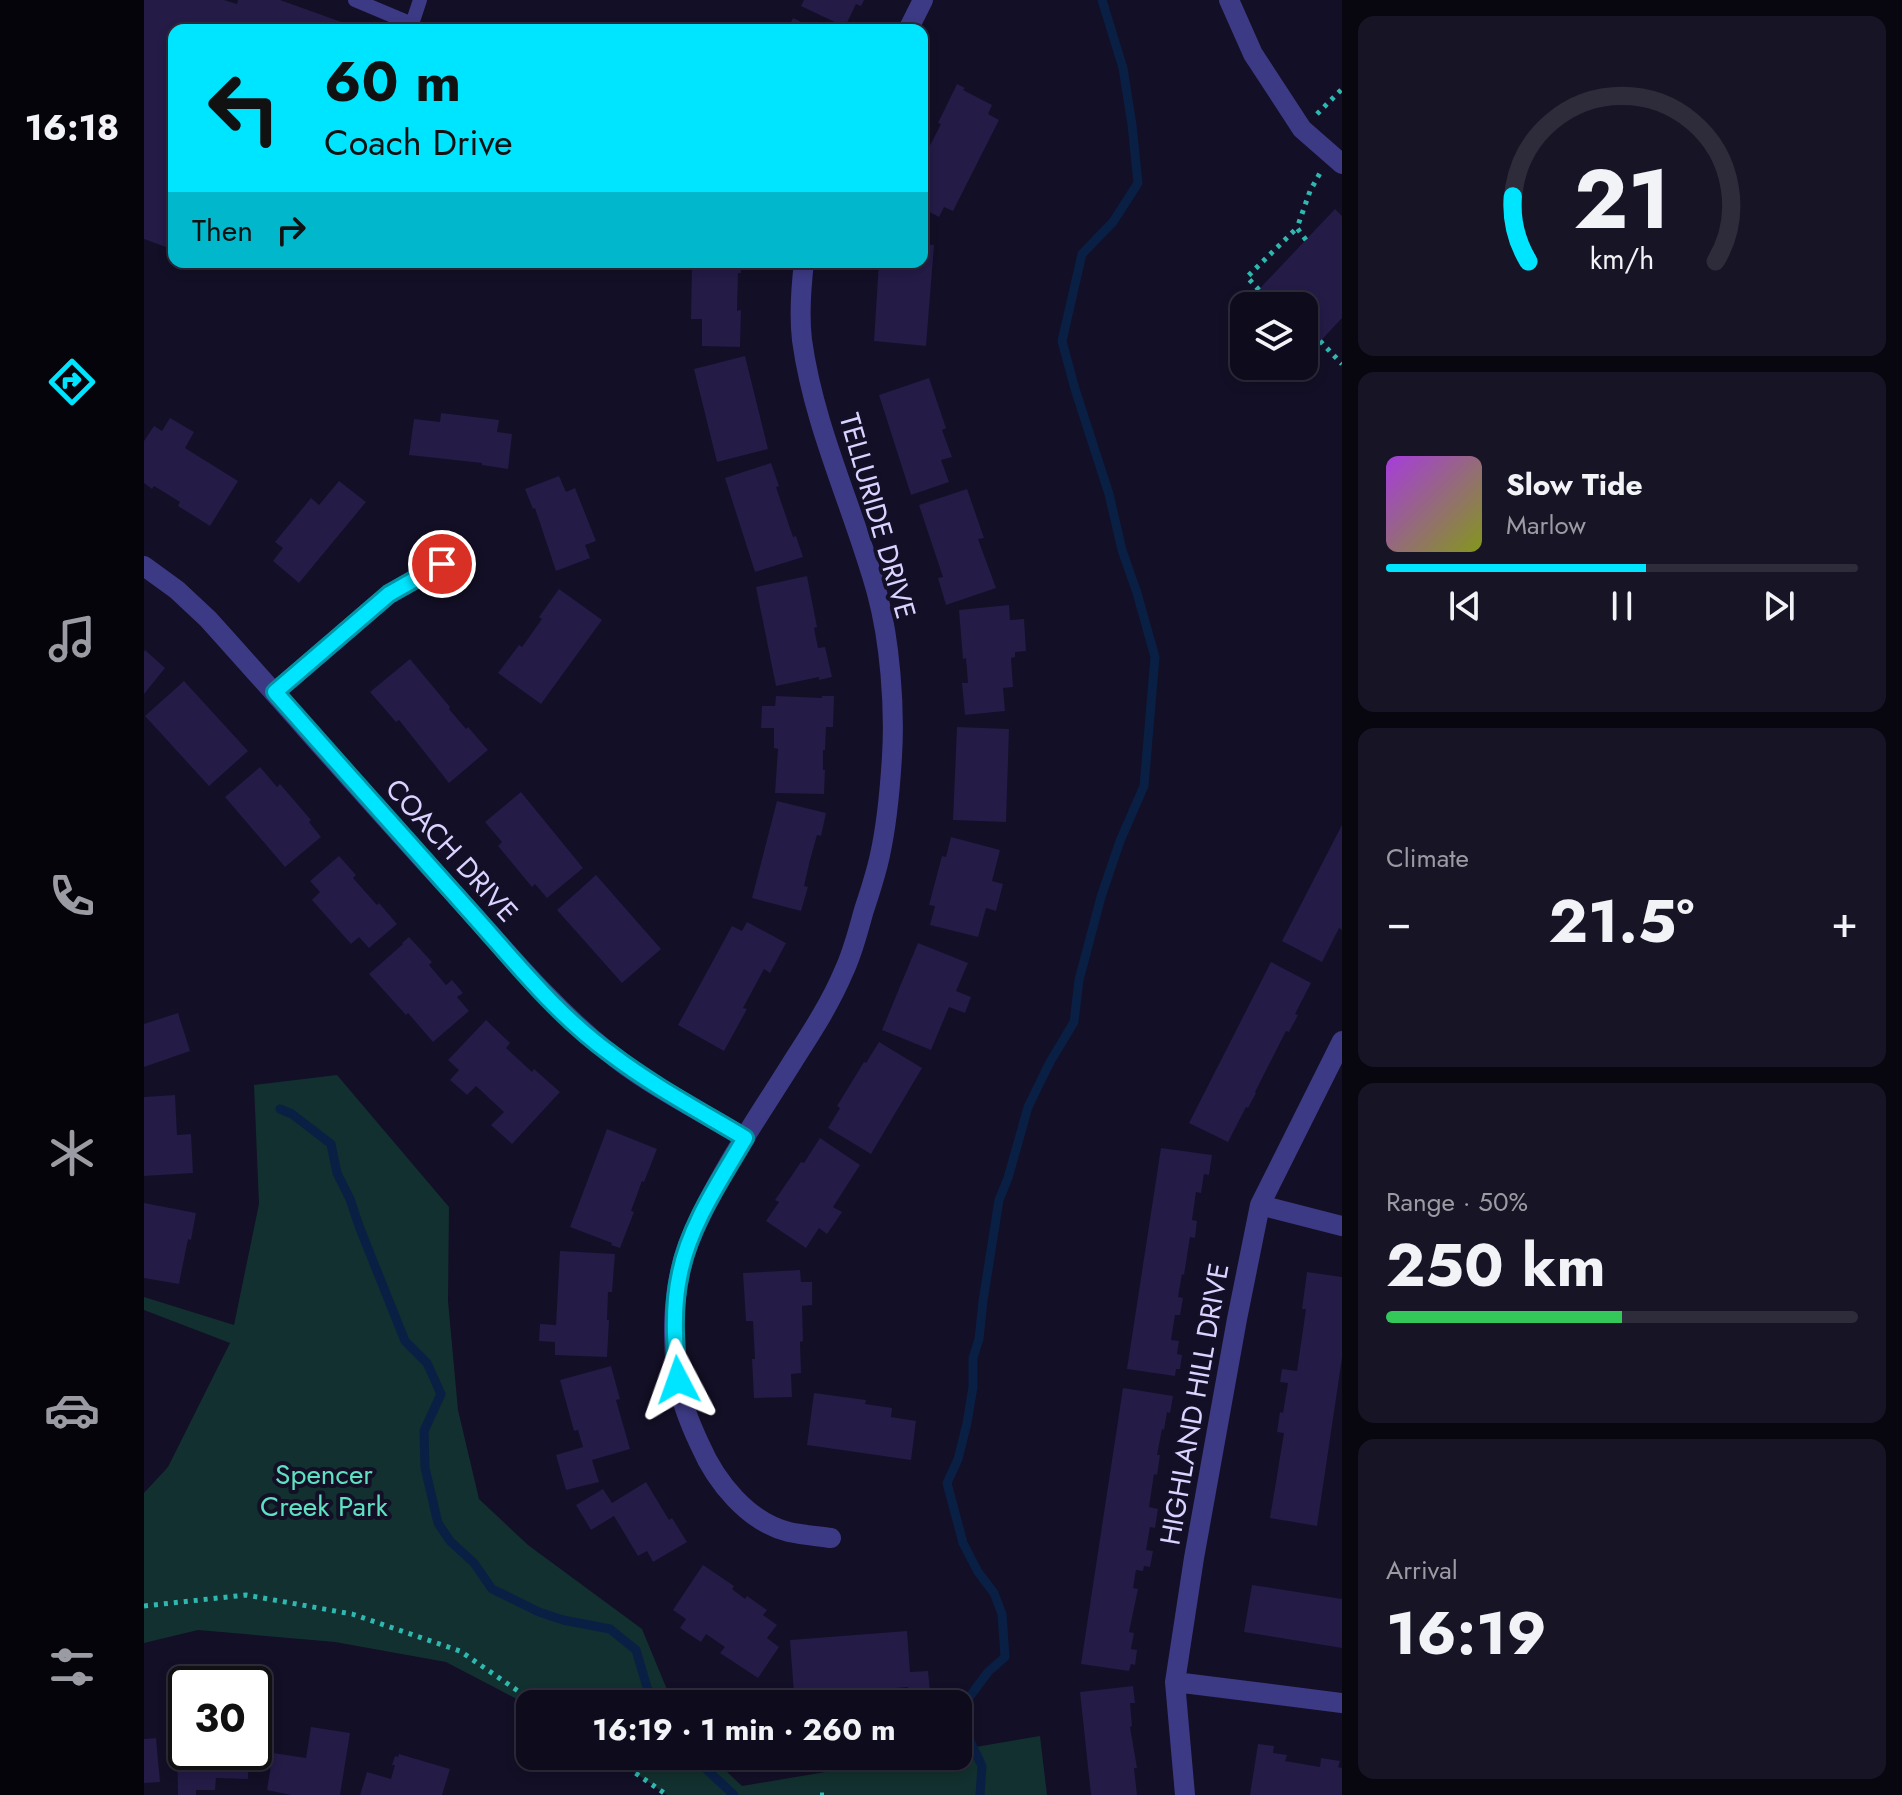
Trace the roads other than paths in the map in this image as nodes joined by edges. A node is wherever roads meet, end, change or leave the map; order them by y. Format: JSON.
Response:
{"nodes":[{"id":1,"x":355,"y":0,"type":"edge"},
{"id":2,"x":420,"y":0,"type":"edge"},
{"id":3,"x":923,"y":0,"type":"edge"},
{"id":4,"x":1229,"y":0,"type":"edge"},
{"id":5,"x":911,"y":24,"type":"edge"},
{"id":6,"x":1342,"y":164,"type":"edge"},
{"id":7,"x":803,"y":268,"type":"edge"},
{"id":8,"x":442,"y":564,"type":"dead end"},
{"id":9,"x":144,"y":566,"type":"edge"},
{"id":10,"x":275,"y":692,"type":"junction"},
{"id":11,"x":1342,"y":1041,"type":"edge"},
{"id":12,"x":745,"y":1138,"type":"junction"},
{"id":13,"x":1260,"y":1205,"type":"junction"},
{"id":14,"x":1342,"y":1226,"type":"edge"},
{"id":15,"x":831,"y":1538,"type":"dead end"},
{"id":16,"x":1175,"y":1682,"type":"junction"},
{"id":17,"x":1342,"y":1703,"type":"edge"},
{"id":18,"x":1185,"y":1795,"type":"edge"}],
"edges":[{"from":1,"to":2,"type":"lane"},
{"from":3,"to":5,"type":"street"},
{"from":4,"to":6,"type":"street"},
{"from":7,"to":12,"type":"street","name":"TELLURIDE DRIVE"},
{"from":8,"to":10,"type":"street"},
{"from":9,"to":10,"type":"street","name":"COACH DRIVE"},
{"from":10,"to":12,"type":"street","name":"COACH DRIVE"},
{"from":11,"to":13,"type":"street","name":"HIGHLAND HILL DRIVE"},
{"from":12,"to":15,"type":"street","name":"TELLURIDE DRIVE"},
{"from":13,"to":14,"type":"street"},
{"from":13,"to":16,"type":"street","name":"HIGHLAND HILL DRIVE"},
{"from":16,"to":17,"type":"street"},
{"from":16,"to":18,"type":"street","name":"HIGHLAND HILL DRIVE"}]}
